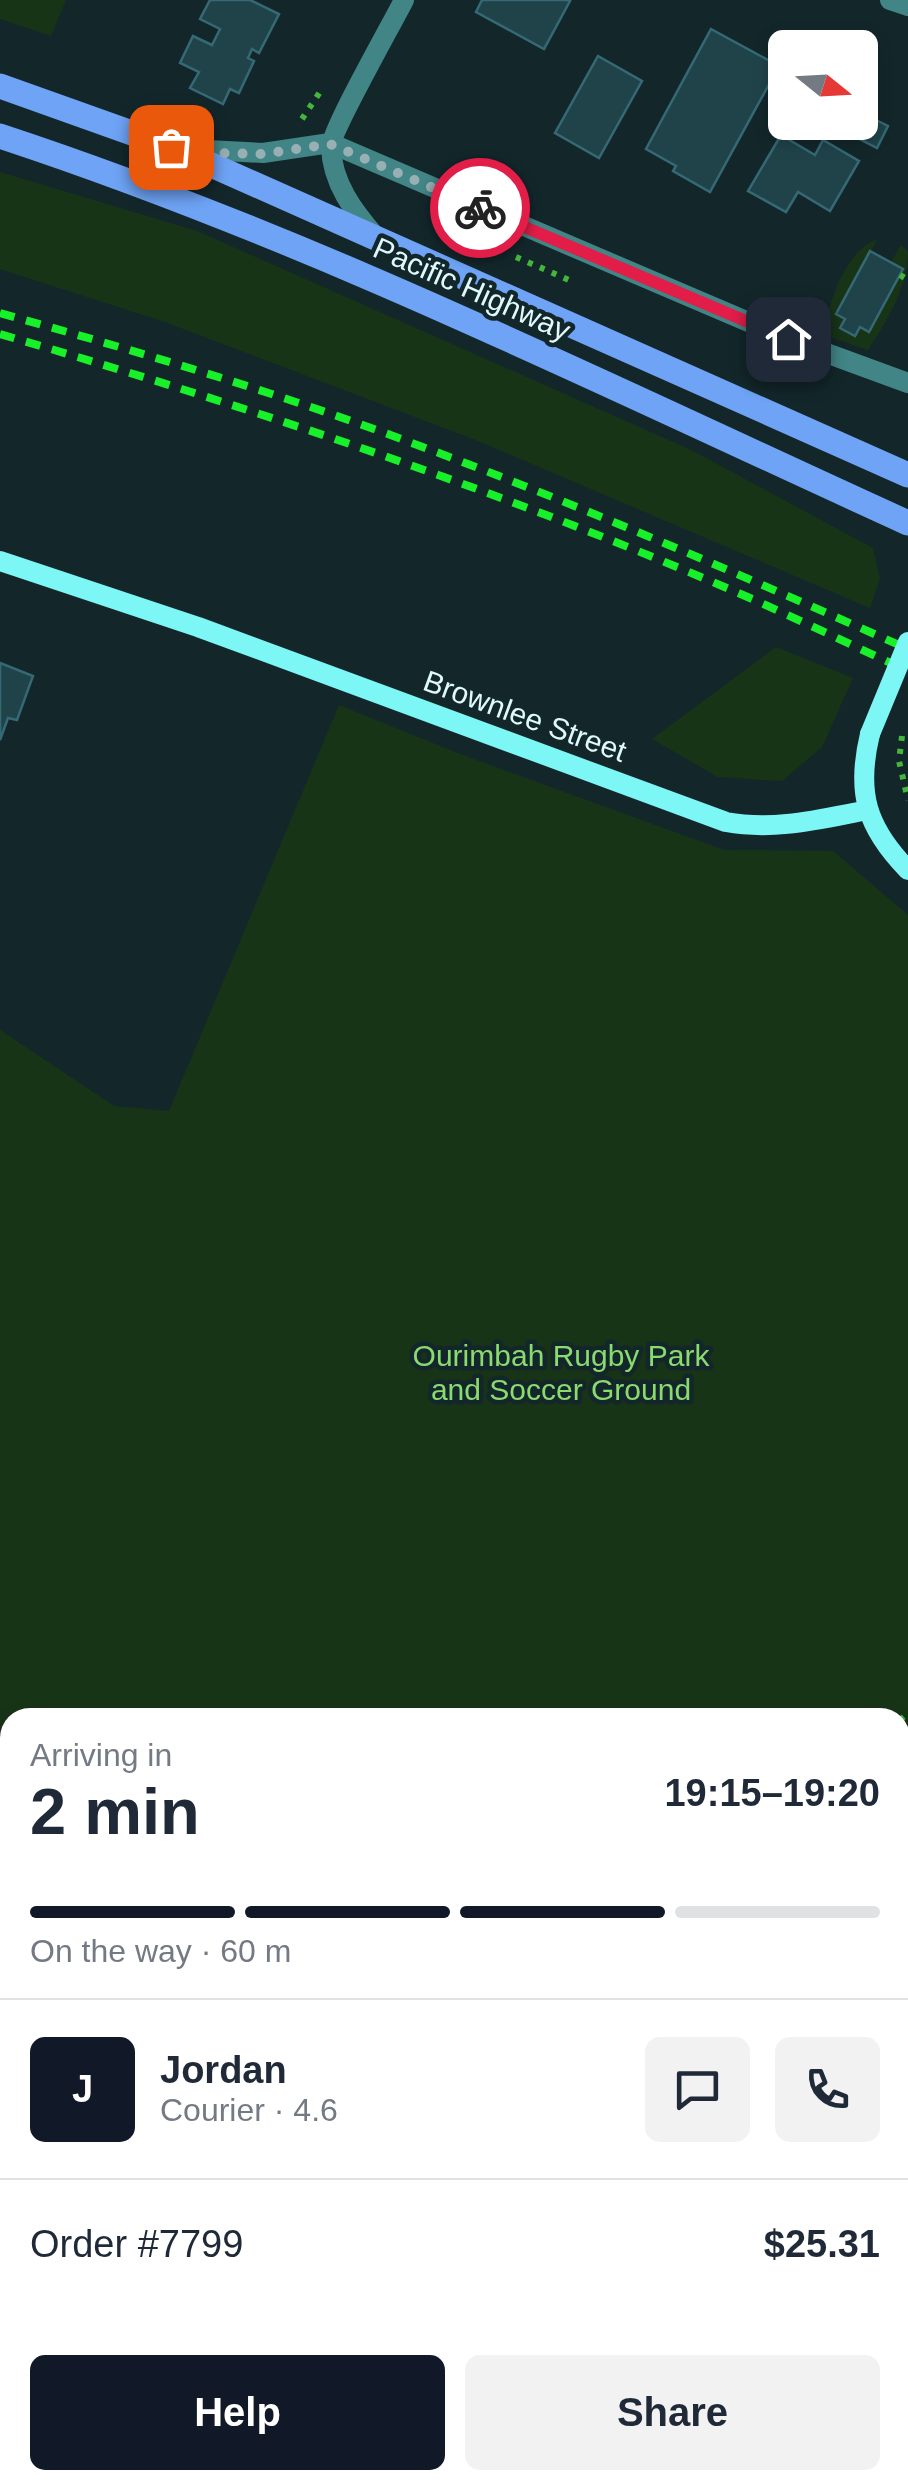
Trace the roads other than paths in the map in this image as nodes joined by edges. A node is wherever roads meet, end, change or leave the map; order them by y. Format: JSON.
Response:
{"nodes":[{"id":1,"x":404,"y":0,"type":"edge"},
{"id":2,"x":890,"y":0,"type":"edge"},
{"id":3,"x":908,"y":6,"type":"edge"},
{"id":4,"x":0,"y":86,"type":"edge"},
{"id":5,"x":0,"y":136,"type":"edge"},
{"id":6,"x":330,"y":144,"type":"junction"},
{"id":7,"x":171,"y":147,"type":"junction"},
{"id":8,"x":378,"y":238,"type":"junction"},
{"id":9,"x":908,"y":383,"type":"edge"},
{"id":10,"x":908,"y":474,"type":"edge"},
{"id":11,"x":908,"y":523,"type":"edge"},
{"id":12,"x":0,"y":561,"type":"edge"},
{"id":13,"x":908,"y":642,"type":"edge"},
{"id":14,"x":868,"y":810,"type":"junction"},
{"id":15,"x":908,"y":870,"type":"edge"}],
"edges":[{"from":1,"to":6,"type":"street"},
{"from":2,"to":3,"type":"street"},
{"from":4,"to":7,"type":"main road","name":"Pacific Highway"},
{"from":5,"to":11,"type":"main road","name":"Pacific Highway"},
{"from":6,"to":7,"type":"street"},
{"from":6,"to":8,"type":"street"},
{"from":6,"to":9,"type":"street"},
{"from":7,"to":8,"type":"main road","name":"Pacific Highway"},
{"from":8,"to":10,"type":"main road","name":"Pacific Highway"},
{"from":12,"to":14,"type":"street","name":"Brownlee Street"},
{"from":13,"to":14,"type":"street","bridge":true},
{"from":14,"to":15,"type":"street"}]}
